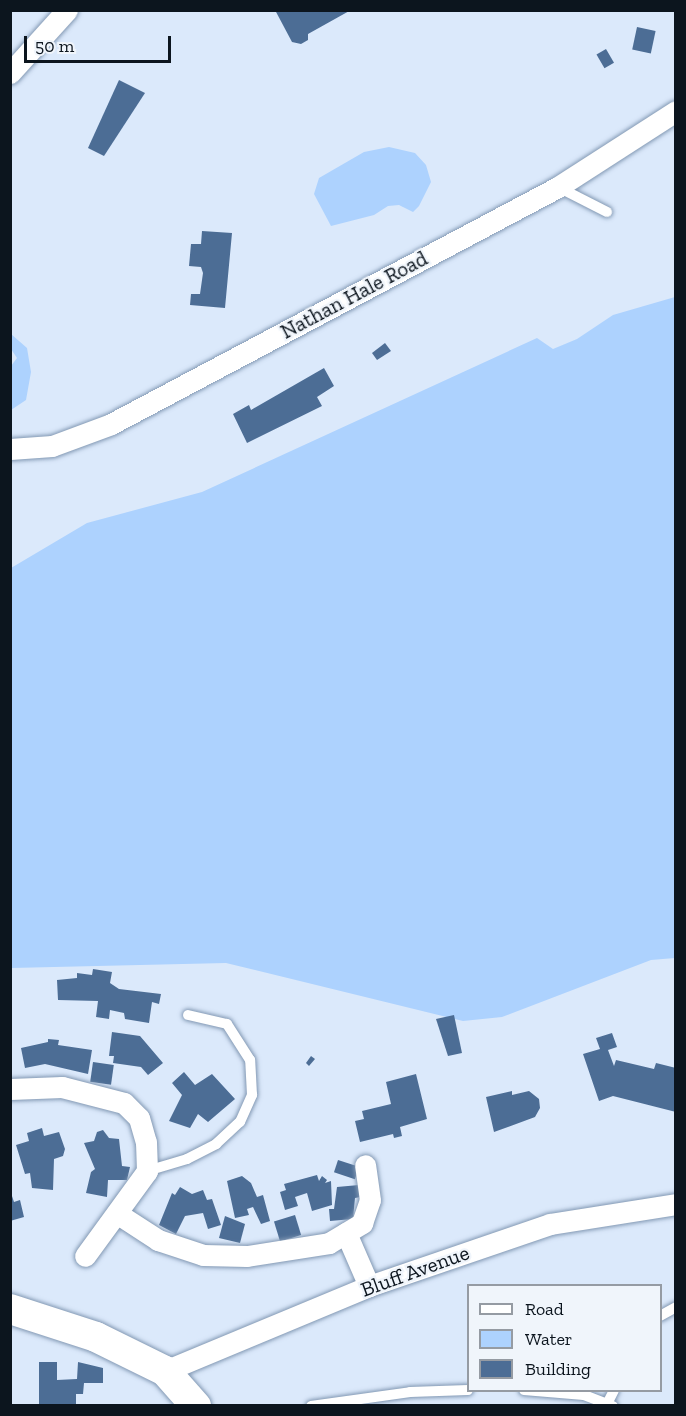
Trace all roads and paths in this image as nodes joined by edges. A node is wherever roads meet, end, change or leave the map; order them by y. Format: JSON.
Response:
{"nodes":[{"id":1,"x":67,"y":10,"type":"edge"},
{"id":2,"x":10,"y":73,"type":"edge"},
{"id":3,"x":675,"y":111,"type":"edge"},
{"id":4,"x":558,"y":187,"type":"junction"},
{"id":5,"x":607,"y":212,"type":"dead end"},
{"id":6,"x":16,"y":450,"type":"edge"},
{"id":7,"x":188,"y":1015,"type":"dead end"},
{"id":8,"x":10,"y":1089,"type":"edge"},
{"id":9,"x":365,"y":1165,"type":"dead end"},
{"id":10,"x":147,"y":1171,"type":"junction"},
{"id":11,"x":675,"y":1204,"type":"edge"},
{"id":12,"x":118,"y":1214,"type":"junction"},
{"id":13,"x":346,"y":1233,"type":"junction"},
{"id":14,"x":85,"y":1256,"type":"dead end"},
{"id":15,"x":369,"y":1286,"type":"junction"},
{"id":16,"x":675,"y":1307,"type":"edge"},
{"id":17,"x":10,"y":1309,"type":"edge"},
{"id":18,"x":662,"y":1315,"type":"edge"},
{"id":19,"x":165,"y":1371,"type":"junction"},
{"id":20,"x":467,"y":1390,"type":"edge"},
{"id":21,"x":548,"y":1392,"type":"edge"},
{"id":22,"x":610,"y":1404,"type":"edge"},
{"id":23,"x":196,"y":1406,"type":"edge"},
{"id":24,"x":311,"y":1406,"type":"edge"}],
"edges":[{"from":1,"to":2,"type":"street"},
{"from":3,"to":4,"type":"street","name":"Nathan Hale Road"},
{"from":4,"to":5,"type":"lane"},
{"from":4,"to":6,"type":"street","name":"Nathan Hale Road"},
{"from":7,"to":10,"type":"lane"},
{"from":8,"to":10,"type":"street"},
{"from":9,"to":13,"type":"street"},
{"from":10,"to":12,"type":"street"},
{"from":11,"to":15,"type":"street","name":"Bluff Avenue"},
{"from":12,"to":13,"type":"street"},
{"from":12,"to":14,"type":"street"},
{"from":13,"to":15,"type":"street"},
{"from":15,"to":19,"type":"street","name":"Bluff Avenue"},
{"from":16,"to":18,"type":"lane"},
{"from":17,"to":19,"type":"main road"},
{"from":19,"to":23,"type":"main road"},
{"from":20,"to":24,"type":"lane"},
{"from":21,"to":22,"type":"lane"}]}
